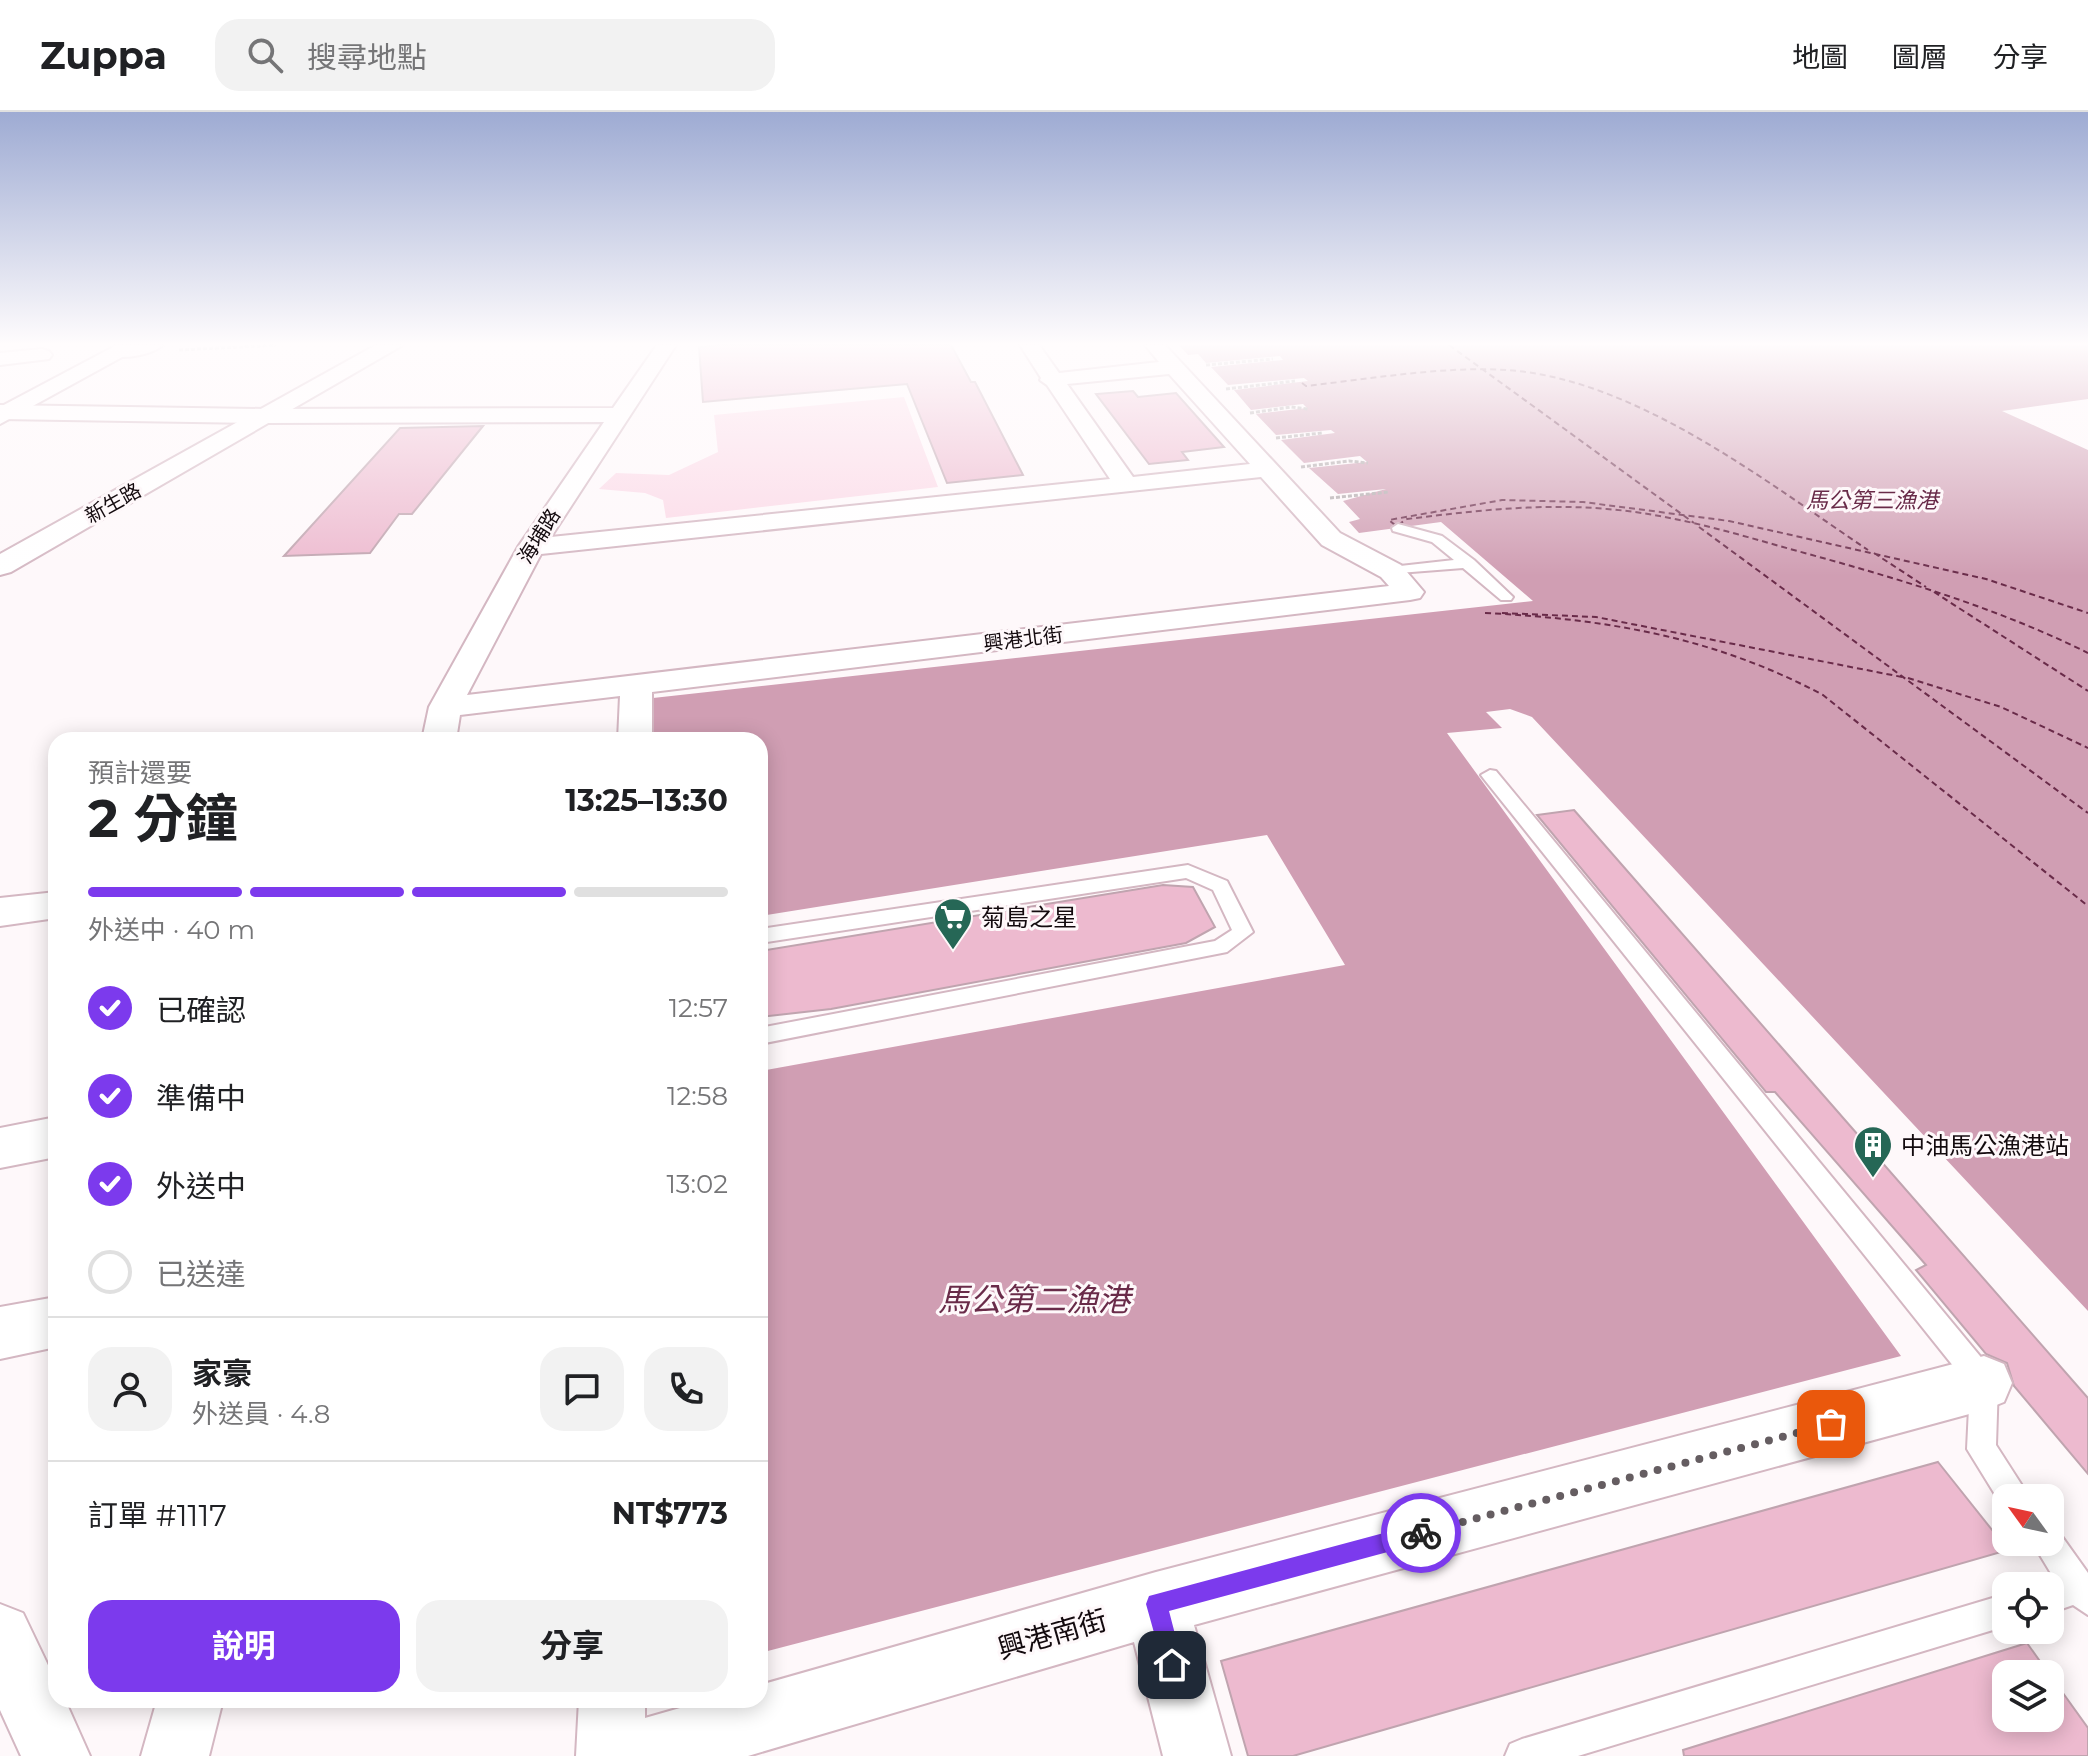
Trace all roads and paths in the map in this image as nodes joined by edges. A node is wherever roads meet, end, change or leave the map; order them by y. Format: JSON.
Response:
{"nodes":[{"id":1,"x":254,"y":422,"type":"edge"},
{"id":2,"x":614,"y":422,"type":"edge"},
{"id":3,"x":1080,"y":422,"type":"edge"},
{"id":4,"x":1233,"y":422,"type":"edge"},
{"id":5,"x":1322,"y":433,"type":"dead end"},
{"id":6,"x":1274,"y":459,"type":"junction"},
{"id":7,"x":1368,"y":463,"type":"dead end"},
{"id":8,"x":1311,"y":478,"type":"dead end"},
{"id":9,"x":1126,"y":485,"type":"junction"},
{"id":10,"x":1321,"y":489,"type":"dead end"},
{"id":11,"x":1389,"y":492,"type":"dead end"},
{"id":12,"x":1398,"y":528,"type":"dead end"},
{"id":13,"x":531,"y":547,"type":"junction"},
{"id":14,"x":1469,"y":563,"type":"junction"},
{"id":15,"x":0,"y":566,"type":"edge"},
{"id":16,"x":1391,"y":571,"type":"junction"},
{"id":17,"x":1506,"y":597,"type":"dead end"},
{"id":18,"x":636,"y":686,"type":"junction"},
{"id":19,"x":445,"y":707,"type":"junction"},
{"id":20,"x":440,"y":732,"type":"edge"},
{"id":21,"x":635,"y":732,"type":"edge"},
{"id":22,"x":1490,"y":775,"type":"dead end"},
{"id":23,"x":48,"y":906,"type":"edge"},
{"id":24,"x":0,"y":912,"type":"edge"},
{"id":25,"x":768,"y":935,"type":"edge"},
{"id":26,"x":768,"y":1034,"type":"edge"},
{"id":27,"x":48,"y":1139,"type":"edge"},
{"id":28,"x":0,"y":1148,"type":"edge"},
{"id":29,"x":48,"y":1324,"type":"edge"},
{"id":30,"x":0,"y":1333,"type":"edge"},
{"id":31,"x":1984,"y":1383,"type":"junction"},
{"id":32,"x":2005,"y":1484,"type":"edge"},
{"id":33,"x":2054,"y":1556,"type":"edge"},
{"id":34,"x":2072,"y":1595,"type":"edge"},
{"id":35,"x":1156,"y":1604,"type":"junction"},
{"id":36,"x":1992,"y":1614,"type":"edge"},
{"id":37,"x":0,"y":1636,"type":"edge"},
{"id":38,"x":188,"y":1708,"type":"edge"},
{"id":39,"x":612,"y":1708,"type":"edge"},
{"id":40,"x":56,"y":1756,"type":"edge"},
{"id":41,"x":175,"y":1756,"type":"edge"},
{"id":42,"x":610,"y":1756,"type":"edge"},
{"id":43,"x":632,"y":1756,"type":"edge"},
{"id":44,"x":1197,"y":1756,"type":"edge"},
{"id":45,"x":1522,"y":1756,"type":"edge"}],
"edges":[{"from":1,"to":15,"type":"main road","name":"新生路"},
{"from":2,"to":13,"type":"street","name":"海埔路"},
{"from":3,"to":9,"type":"street"},
{"from":4,"to":6,"type":"street"},
{"from":5,"to":6,"type":"path"},
{"from":6,"to":9,"type":"street"},
{"from":6,"to":16,"type":"street"},
{"from":7,"to":8,"type":"path"},
{"from":9,"to":13,"type":"street"},
{"from":10,"to":11,"type":"path"},
{"from":12,"to":14,"type":"lane"},
{"from":13,"to":19,"type":"street","name":"海埔路"},
{"from":14,"to":16,"type":"lane"},
{"from":14,"to":17,"type":"lane"},
{"from":16,"to":18,"type":"street","name":"興港北街"},
{"from":18,"to":19,"type":"street","name":"興港北街"},
{"from":18,"to":21,"type":"street"},
{"from":19,"to":20,"type":"street","name":"海埔路"},
{"from":22,"to":31,"type":"lane"},
{"from":23,"to":24,"type":"street"},
{"from":25,"to":26,"type":"lane"},
{"from":27,"to":28,"type":"street"},
{"from":29,"to":30,"type":"street"},
{"from":31,"to":32,"type":"lane"},
{"from":31,"to":35,"type":"street","name":"興港南街"},
{"from":33,"to":34,"type":"lane"},
{"from":35,"to":43,"type":"street","name":"興港南街"},
{"from":35,"to":44,"type":"street"},
{"from":36,"to":45,"type":"lane"},
{"from":37,"to":40,"type":"street"},
{"from":38,"to":41,"type":"street"},
{"from":39,"to":42,"type":"street"}]}
